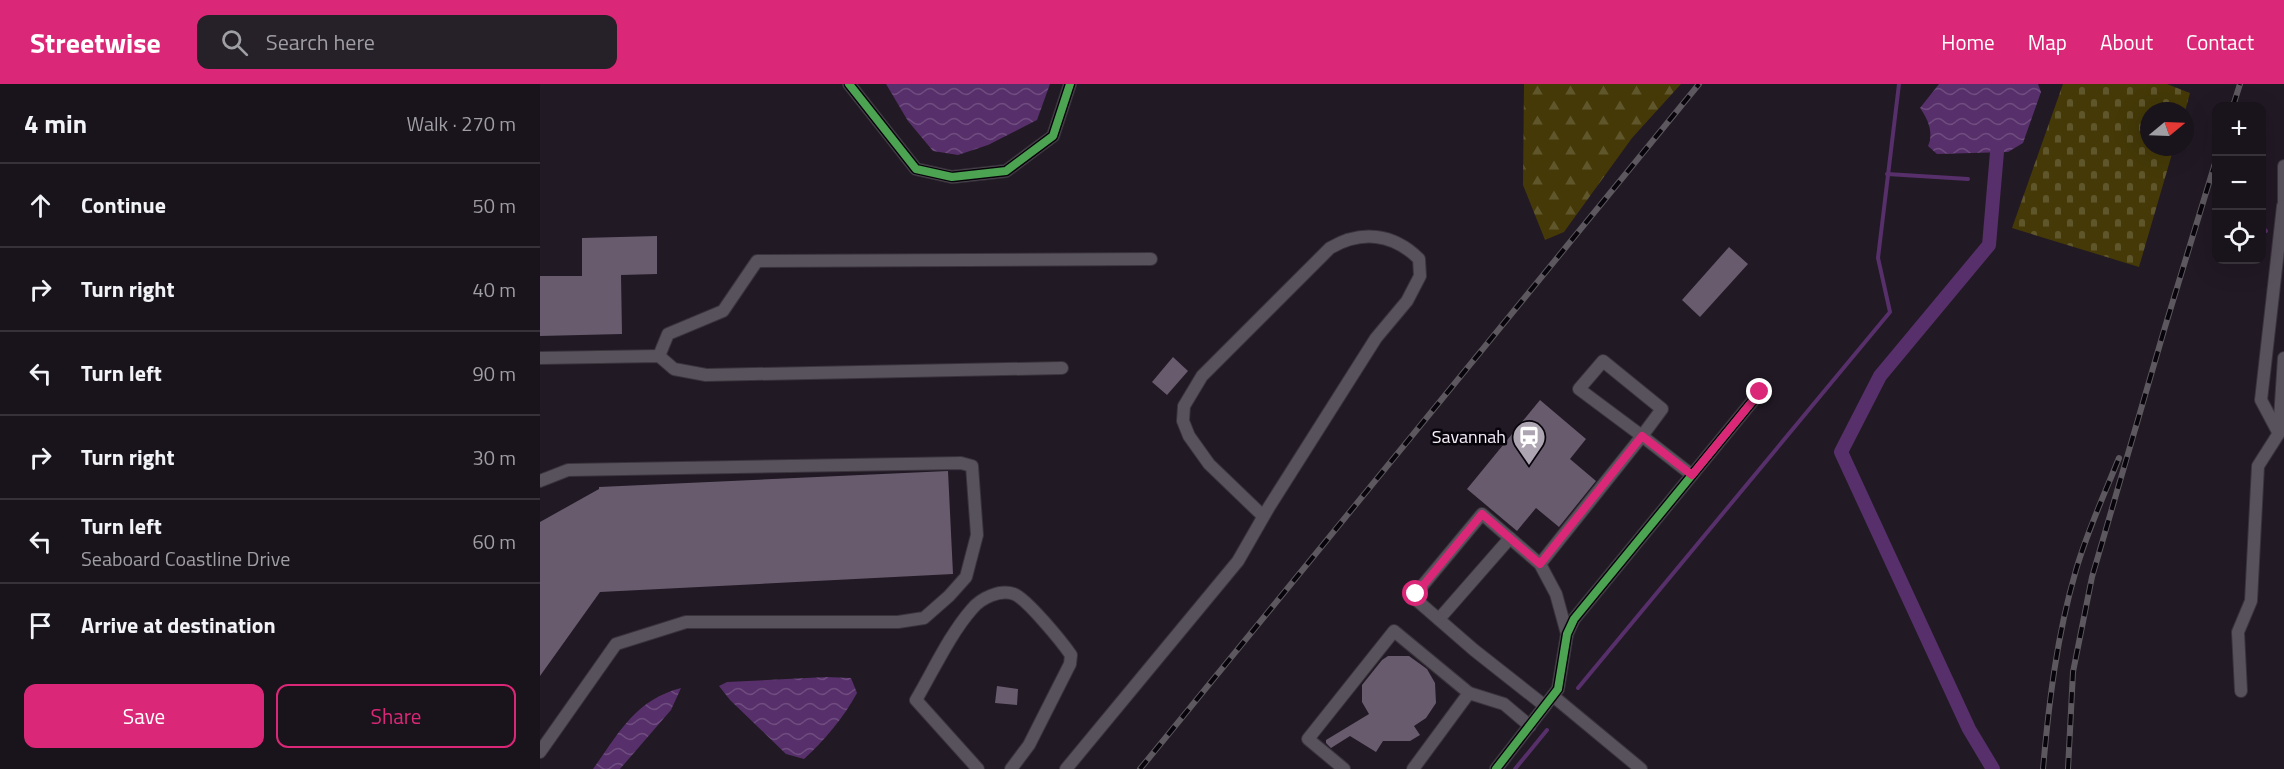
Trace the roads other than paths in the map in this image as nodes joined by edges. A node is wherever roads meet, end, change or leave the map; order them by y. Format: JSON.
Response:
{"nodes":[{"id":1,"x":849,"y":84,"type":"edge"},
{"id":2,"x":1070,"y":84,"type":"edge"},
{"id":3,"x":2284,"y":166,"type":"edge"},
{"id":4,"x":2283,"y":209,"type":"edge"},
{"id":5,"x":1152,"y":259,"type":"dead end"},
{"id":6,"x":659,"y":356,"type":"junction"},
{"id":7,"x":540,"y":358,"type":"edge"},
{"id":8,"x":2284,"y":358,"type":"edge"},
{"id":9,"x":1062,"y":368,"type":"dead end"},
{"id":10,"x":1760,"y":392,"type":"dead end"},
{"id":11,"x":2278,"y":433,"type":"junction"},
{"id":12,"x":1642,"y":436,"type":"junction"},
{"id":13,"x":1692,"y":475,"type":"junction"},
{"id":14,"x":540,"y":481,"type":"edge"},
{"id":15,"x":1263,"y":516,"type":"junction"},
{"id":16,"x":1510,"y":538,"type":"junction"},
{"id":17,"x":1540,"y":564,"type":"junction"},
{"id":18,"x":1439,"y":619,"type":"junction"},
{"id":19,"x":1567,"y":634,"type":"junction"},
{"id":20,"x":2241,"y":691,"type":"dead end"},
{"id":21,"x":1469,"y":693,"type":"junction"},
{"id":22,"x":1549,"y":701,"type":"junction"},
{"id":23,"x":1530,"y":726,"type":"junction"},
{"id":24,"x":540,"y":752,"type":"edge"},
{"id":25,"x":978,"y":769,"type":"edge"},
{"id":26,"x":1011,"y":769,"type":"edge"},
{"id":27,"x":1066,"y":769,"type":"edge"},
{"id":28,"x":1344,"y":769,"type":"edge"},
{"id":29,"x":1413,"y":769,"type":"edge"},
{"id":30,"x":1496,"y":769,"type":"edge"},
{"id":31,"x":1641,"y":769,"type":"edge"}],
"edges":[{"from":1,"to":2,"type":"street"},
{"from":3,"to":4,"type":"street"},
{"from":4,"to":11,"type":"street"},
{"from":5,"to":6,"type":"street"},
{"from":6,"to":7,"type":"street"},
{"from":6,"to":9,"type":"street"},
{"from":8,"to":11,"type":"street"},
{"from":10,"to":13,"type":"street"},
{"from":11,"to":20,"type":"street"},
{"from":12,"to":12,"type":"street"},
{"from":12,"to":13,"type":"street"},
{"from":12,"to":17,"type":"street"},
{"from":13,"to":19,"type":"street"},
{"from":14,"to":24,"type":"street"},
{"from":15,"to":15,"type":"street"},
{"from":15,"to":27,"type":"street"},
{"from":16,"to":17,"type":"street"},
{"from":16,"to":18,"type":"street"},
{"from":16,"to":18,"type":"street"},
{"from":17,"to":19,"type":"street"},
{"from":18,"to":22,"type":"street"},
{"from":19,"to":22,"type":"street"},
{"from":21,"to":23,"type":"street"},
{"from":21,"to":28,"type":"street"},
{"from":21,"to":29,"type":"street"},
{"from":22,"to":23,"type":"street"},
{"from":22,"to":31,"type":"street"},
{"from":23,"to":30,"type":"street"},
{"from":25,"to":26,"type":"street"}]}
